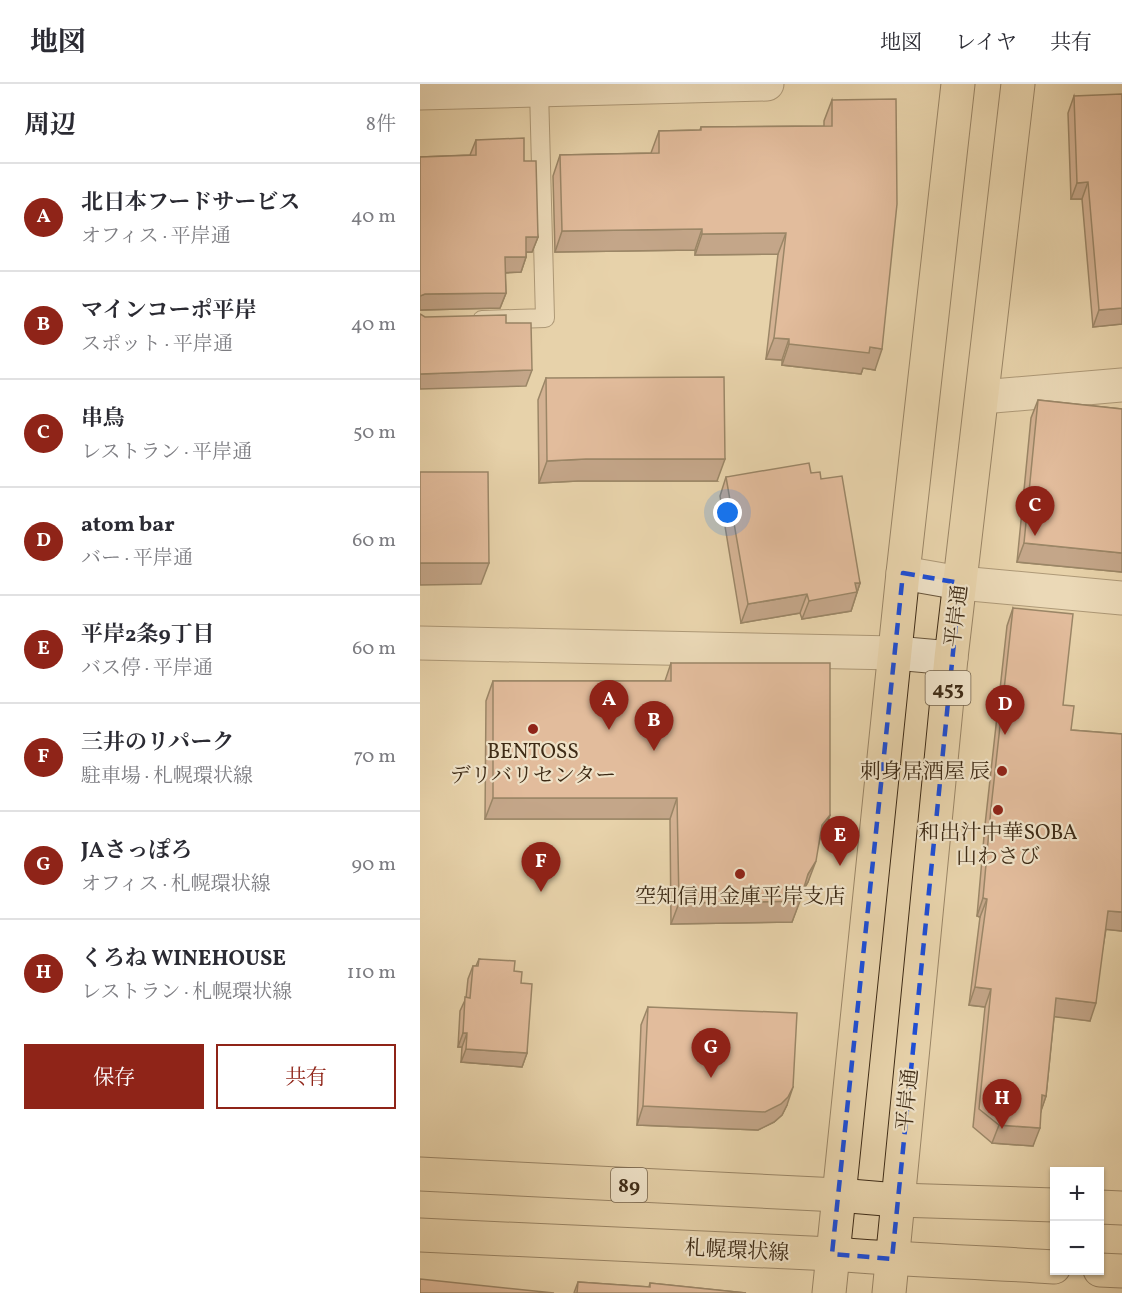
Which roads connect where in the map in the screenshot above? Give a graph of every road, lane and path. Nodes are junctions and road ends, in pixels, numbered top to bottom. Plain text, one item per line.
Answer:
1 (767, 84) edge
2 (958, 84) edge
3 (1018, 84) edge
4 (539, 90) junction
5 (420, 93) edge
6 (466, 320) edge
7 (1122, 385) edge
8 (982, 397) junction
9 (903, 573) junction
10 (960, 583) junction
11 (1122, 598) edge
12 (420, 643) edge
13 (895, 653) junction
14 (951, 658) junction
15 (420, 1174) edge
16 (838, 1195) junction
17 (897, 1200) junction
18 (1050, 1205) edge
19 (1104, 1208) edge
20 (1122, 1209) edge
21 (420, 1235) edge
22 (832, 1254) junction
23 (892, 1259) junction
24 (1050, 1267) edge
25 (1104, 1270) edge
26 (1122, 1271) edge
27 (829, 1293) edge
28 (889, 1293) edge

1 - 4 street
2 - 9 main road
3 - 8 main road, 平岸通 / 453
4 - 5 street
4 - 6 lane
7 - 8 street
8 - 10 main road, 平岸通 / 453
9 - 10 street
9 - 13 main road
10 - 11 street
10 - 14 main road, 平岸通 / 453
12 - 13 street
13 - 14 street
13 - 16 main road
14 - 17 main road, 平岸通 / 453
15 - 16 main road, 89
16 - 17 main road, 89
16 - 22 main road
17 - 18 main road, 89
17 - 23 main road, 平岸通 / 453
19 - 20 main road
21 - 22 main road, 札幌環状線
22 - 23 main road, 札幌環状線
22 - 27 main road
23 - 24 main road, 札幌環状線
23 - 28 main road, 平岸通 / 453
25 - 26 main road

